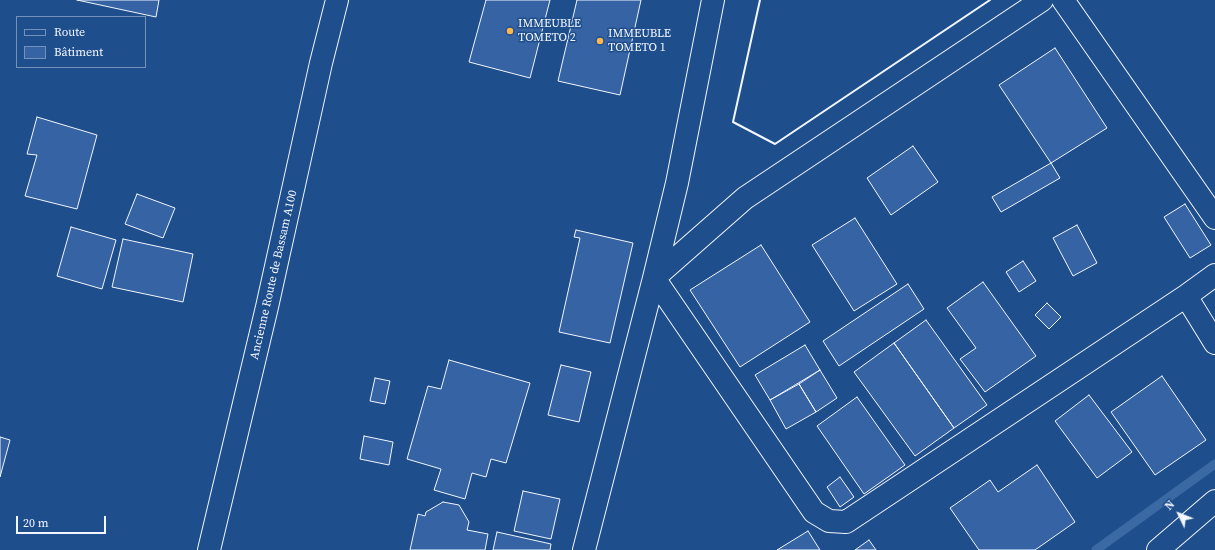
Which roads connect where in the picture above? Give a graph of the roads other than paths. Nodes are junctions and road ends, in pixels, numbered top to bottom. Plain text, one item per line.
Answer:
1 (337, 0) edge
2 (713, 0) edge
3 (1042, 0) edge
4 (1063, 0) edge
5 (1215, 218) edge
6 (1215, 275) edge
7 (654, 278) junction
8 (1186, 296) junction
9 (1215, 343) edge
10 (1215, 501) edge
11 (209, 550) edge
12 (584, 550) edge
13 (1158, 550) edge

1 - 11 street, Ancienne Route de Bassam A100
2 - 7 street
3 - 7 street
4 - 5 street
6 - 8 street
7 - 8 street
7 - 12 street
8 - 9 street
10 - 13 street

